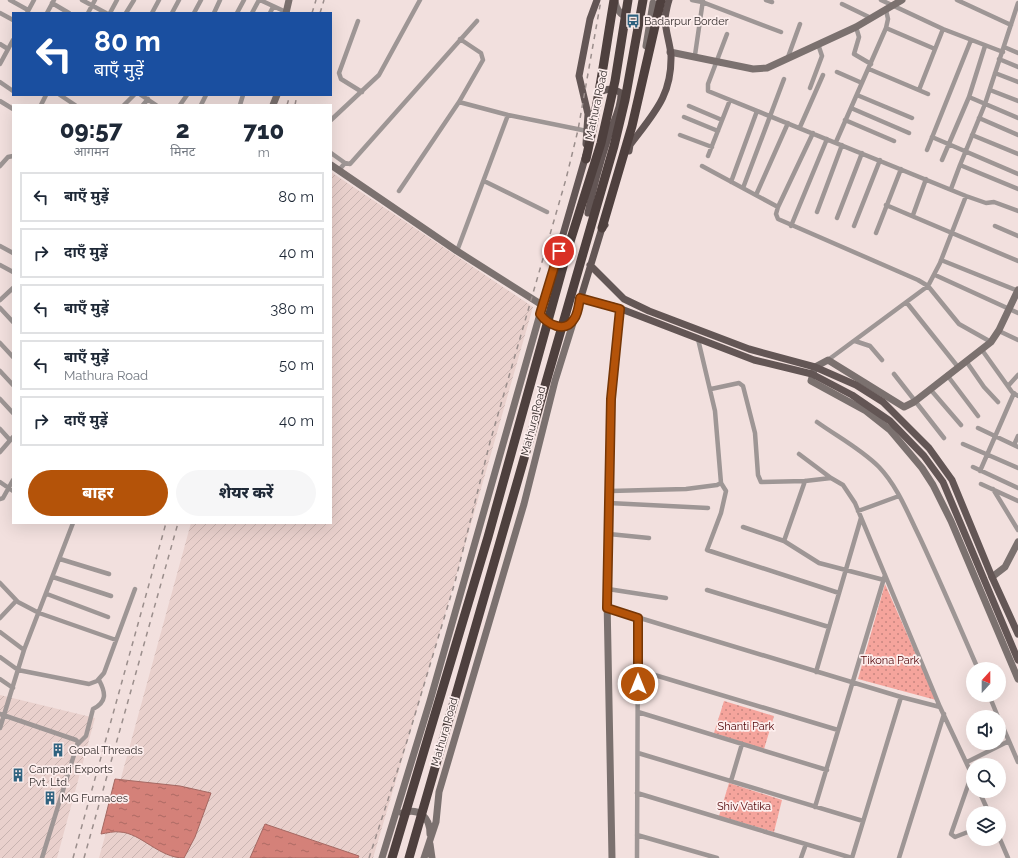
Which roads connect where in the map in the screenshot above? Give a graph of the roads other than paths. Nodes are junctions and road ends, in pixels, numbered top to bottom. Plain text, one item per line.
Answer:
1 (10, 0) edge
2 (34, 0) edge
3 (82, 0) edge
4 (95, 0) edge
5 (117, 0) edge
6 (134, 0) edge
7 (159, 0) edge
8 (179, 0) edge
9 (201, 0) edge
10 (220, 0) edge
11 (244, 0) edge
12 (260, 0) edge
13 (289, 0) edge
14 (420, 0) edge
15 (596, 0) edge
16 (615, 0) edge
17 (627, 0) edge
18 (643, 0) edge
19 (668, 0) edge
20 (692, 0) edge
21 (766, 0) edge
22 (880, 0) edge
23 (902, 0) edge
24 (957, 0) edge
25 (53, 1) edge
26 (656, 1) edge
27 (702, 1) edge
28 (1018, 1) edge
29 (772, 2) dead end
30 (842, 4) dead end
31 (92, 6) junction
32 (273, 6) junction
33 (893, 6) junction
34 (886, 10) junction
35 (28, 11) edge
36 (48, 12) edge
37 (68, 12) edge
38 (89, 12) edge
39 (104, 12) edge
40 (111, 12) edge
41 (127, 12) edge
42 (153, 12) edge
43 (173, 12) edge
44 (195, 12) edge
45 (214, 12) edge
46 (237, 12) edge
47 (253, 12) edge
48 (270, 12) edge
49 (284, 12) edge
50 (286, 12) edge
51 (0, 13) edge
52 (1016, 16) edge
53 (871, 18) junction
54 (12, 19) edge
55 (477, 20) dead end
56 (633, 20) junction
57 (358, 21) dead end
58 (800, 24) dead end
59 (1011, 25) junction
60 (856, 27) junction
61 (886, 28) junction
62 (944, 29) junction
63 (781, 32) dead end
64 (727, 34) dead end
65 (460, 39) junction
66 (971, 40) junction
67 (12, 42) edge
68 (0, 44) edge
69 (818, 44) junction
70 (985, 46) junction
71 (8, 49) junction
72 (935, 49) junction
73 (1003, 50) junction
74 (670, 52) junction
75 (1018, 53) edge
76 (695, 55) junction
77 (788, 57) junction
78 (1, 58) edge
79 (999, 59) junction
80 (718, 61) junction
81 (0, 64) edge
82 (871, 64) junction
83 (1018, 66) edge
84 (869, 69) junction
85 (837, 72) dead end
86 (995, 73) junction
87 (823, 75) dead end
88 (784, 79) dead end
89 (0, 82) edge
90 (1018, 82) edge
91 (862, 83) junction
92 (810, 88) dead end
93 (919, 90) junction
94 (990, 90) junction
95 (12, 91) edge
96 (362, 92) junction
97 (599, 93) junction
98 (928, 94) dead end
99 (857, 95) junction
100 (62, 96) edge
101 (133, 96) edge
102 (143, 96) edge
103 (969, 97) junction
104 (148, 99) junction
105 (730, 100) junction
106 (637, 101) junction
107 (1018, 101) edge
108 (460, 102) junction
109 (0, 103) edge
110 (74, 104) edge
111 (125, 104) edge
112 (145, 104) edge
113 (155, 104) edge
114 (985, 104) junction
115 (689, 106) dead end
116 (851, 108) junction
117 (12, 109) edge
118 (757, 111) junction
119 (508, 115) junction
120 (770, 116) junction
121 (684, 117) dead end
122 (912, 118) dead end
123 (979, 118) junction
124 (1018, 118) edge
125 (332, 119) edge
126 (722, 120) junction
127 (845, 120) junction
128 (788, 123) junction
129 (800, 127) junction
130 (587, 131) junction
131 (718, 131) junction
132 (812, 133) junction
133 (909, 133) dead end
134 (972, 134) junction
135 (680, 135) dead end
136 (1018, 135) edge
137 (932, 137) junction
138 (828, 139) junction
139 (894, 141) dead end
140 (836, 142) junction
141 (949, 144) junction
142 (842, 145) junction
143 (712, 147) junction
144 (927, 150) dead end
145 (966, 151) junction
146 (862, 153) junction
147 (332, 154) edge
148 (1018, 154) edge
149 (12, 156) edge
150 (708, 156) dead end
151 (586, 159) junction
152 (880, 160) junction
153 (942, 160) dead end
154 (346, 163) junction
155 (0, 166) edge
156 (332, 166) edge
157 (702, 166) dead end
158 (960, 166) junction
159 (901, 169) junction
160 (339, 170) junction
161 (1018, 174) edge
162 (926, 179) junction
163 (484, 181) junction
164 (731, 182) junction
165 (743, 188) junction
166 (951, 189) junction
167 (1018, 189) edge
168 (399, 191) dead end
169 (756, 195) junction
170 (966, 196) junction
171 (886, 205) junction
172 (778, 207) junction
173 (548, 212) dead end
174 (817, 212) dead end
175 (1018, 212) edge
176 (570, 214) junction
177 (588, 214) junction
178 (913, 215) junction
179 (837, 218) dead end
180 (603, 224) junction
181 (791, 226) junction
182 (854, 226) dead end
183 (994, 226) dead end
184 (951, 232) junction
185 (876, 233) dead end
186 (1018, 236) edge
187 (0, 246) edge
188 (457, 251) junction
189 (12, 252) edge
190 (941, 260) junction
191 (1018, 261) edge
192 (0, 265) edge
193 (590, 265) junction
194 (12, 271) edge
195 (935, 275) junction
196 (928, 286) junction
197 (12, 289) edge
198 (1018, 291) edge
199 (580, 298) junction
200 (0, 300) edge
201 (907, 303) junction
202 (542, 305) junction
203 (0, 308) edge
204 (620, 309) junction
205 (1009, 309) junction
206 (12, 313) edge
207 (1018, 313) edge
208 (540, 314) junction
209 (8, 316) junction
210 (574, 320) junction
211 (12, 321) edge
212 (999, 331) junction
213 (698, 339) junction
214 (1018, 340) edge
215 (854, 341) junction
216 (991, 342) junction
217 (0, 343) edge
218 (982, 350) junction
219 (12, 356) edge
220 (828, 360) junction
221 (882, 360) dead end
222 (966, 361) junction
223 (815, 367) junction
224 (958, 367) junction
225 (0, 371) edge
226 (812, 374) junction
227 (894, 374) dead end
228 (947, 375) junction
229 (1018, 375) edge
230 (12, 384) edge
231 (1008, 386) junction
232 (711, 389) junction
233 (930, 389) junction
234 (1016, 395) edge
235 (0, 399) edge
236 (914, 402) junction
237 (998, 402) dead end
238 (12, 412) edge
239 (978, 416) dead end
240 (817, 422) dead end
241 (961, 425) dead end
242 (978, 428) dead end
243 (0, 429) edge
244 (1018, 436) edge
245 (996, 437) junction
246 (944, 438) dead end
247 (10, 440) edge
248 (963, 444) dead end
249 (1016, 446) edge
250 (0, 452) edge
251 (799, 454) dead end
252 (987, 454) junction
253 (973, 467) dead end
254 (1018, 468) edge
255 (980, 471) junction
256 (831, 478) junction
257 (805, 481) junction
258 (0, 482) edge
259 (721, 483) junction
260 (981, 484) dead end
261 (1018, 488) edge
262 (11, 489) edge
263 (993, 490) junction
264 (610, 491) junction
265 (899, 496) junction
266 (0, 499) edge
267 (1018, 501) edge
268 (609, 503) junction
269 (708, 508) dead end
270 (858, 511) junction
271 (861, 518) junction
272 (73, 524) edge
273 (743, 527) dead end
274 (1018, 530) edge
275 (609, 534) junction
276 (961, 537) junction
277 (649, 538) dead end
278 (784, 541) junction
279 (1018, 542) edge
280 (1016, 552) edge
281 (60, 559) junction
282 (846, 569) junction
283 (109, 574) dead end
284 (53, 577) junction
285 (992, 577) junction
286 (885, 578) junction
287 (0, 584) edge
288 (135, 589) dead end
289 (608, 589) junction
290 (707, 590) dead end
291 (839, 593) junction
292 (47, 594) junction
293 (111, 596) dead end
294 (666, 598) dead end
295 (16, 601) junction
296 (607, 608) junction
297 (39, 613) junction
298 (108, 617) dead end
299 (0, 618) edge
300 (638, 618) junction
301 (829, 627) junction
302 (0, 632) edge
303 (1018, 634) edge
304 (116, 640) junction
305 (24, 650) junction
306 (0, 657) edge
307 (1018, 660) edge
308 (975, 662) edge
309 (18, 670) junction
310 (638, 670) junction
311 (816, 672) junction
312 (0, 679) edge
313 (1018, 679) edge
314 (99, 680) junction
315 (853, 683) junction
316 (14, 688) junction
317 (900, 697) junction
318 (940, 707) junction
319 (638, 712) junction
320 (944, 714) junction
321 (2, 715) edge
322 (0, 728) edge
323 (838, 730) junction
324 (1006, 734) edge
325 (1009, 741) junction
326 (78, 744) junction
327 (742, 744) junction
328 (638, 753) junction
329 (975, 758) edge
330 (966, 760) edge
331 (1018, 762) edge
332 (827, 770) junction
333 (731, 781) junction
334 (966, 792) edge
335 (638, 793) junction
336 (815, 807) junction
337 (393, 821) junction
338 (863, 821) junction
339 (966, 833) edge
340 (637, 835) junction
341 (431, 838) junction
342 (806, 844) junction
343 (1003, 846) edge
344 (42, 858) edge
345 (382, 858) edge
346 (392, 858) edge
347 (409, 858) edge
348 (424, 858) edge
349 (432, 858) edge
350 (612, 858) edge
351 (637, 858) edge
352 (717, 858) edge
353 (801, 858) edge
354 (852, 858) edge
355 (899, 858) edge
356 (1008, 858) edge

1 - 35 street
2 - 35 street
3 - 31 street
4 - 31 street
5 - 40 street
6 - 41 street
7 - 42 street
8 - 43 street
9 - 44 street
10 - 45 street
11 - 46 street
12 - 32 street
12 - 47 street
13 - 50 street
14 - 96 street
15 - 130 main road, Mathura Road
16 - 56 street
16 - 97 highway
17 - 56 street
17 - 346 highway, Mathura Road, bridge
18 - 347 highway, Mathura Road, bridge
19 - 74 main road, Mathura Road
20 - 27 street
21 - 29 street
22 - 33 street
23 - 33 street
24 - 59 street
25 - 36 street
25 - 37 street
26 - 56 street
26 - 106 street
26 - 106 highway
27 - 63 street
27 - 76 street
28 - 52 street
30 - 53 street
31 - 38 street
31 - 39 street
32 - 48 street
32 - 49 street
33 - 34 street
33 - 62 street
34 - 53 street
34 - 61 street
51 - 54 street
52 - 59 street
53 - 60 street
55 - 65 street
57 - 96 street
58 - 77 street
59 - 73 street
60 - 69 street
60 - 82 street
61 - 72 street
61 - 82 street
62 - 66 street
62 - 72 street
64 - 80 street
65 - 108 street
65 - 154 street
66 - 70 street
66 - 137 street
67 - 71 street
68 - 71 street
69 - 77 street
69 - 92 street
70 - 73 street
70 - 103 street
71 - 78 street
72 - 93 street
73 - 75 street
73 - 79 street
74 - 76 street
74 - 180 main road, Mathura Road
76 - 80 street
77 - 80 street
78 - 81 street
79 - 83 street
79 - 86 street
80 - 105 street
82 - 84 street
84 - 91 street
84 - 93 street
85 - 91 street
86 - 90 street
86 - 94 street
87 - 129 street
88 - 120 street
89 - 95 street
91 - 99 street
93 - 98 street
94 - 107 street
94 - 114 street
96 - 125 street
97 - 151 highway
97 - 177 main road
99 - 116 street
99 - 122 street
100 - 110 street
101 - 111 street
102 - 104 street
103 - 114 street
103 - 141 street
104 - 112 street
104 - 113 street
105 - 118 street
105 - 126 street
106 - 180 highway
108 - 119 street
108 - 168 street
109 - 117 street
114 - 123 street
114 - 124 street
115 - 126 street
116 - 127 street
116 - 133 street
118 - 120 street
118 - 164 street
119 - 130 street
119 - 163 street
120 - 128 street
120 - 165 street
121 - 131 street
123 - 134 street
123 - 136 street
126 - 131 street
127 - 139 street
127 - 140 street
128 - 129 street
128 - 169 street
129 - 132 street
130 - 151 main road, Mathura Road
131 - 143 street
132 - 138 street
132 - 172 street
134 - 145 street
134 - 148 street
135 - 143 street
137 - 141 street
137 - 144 street
138 - 140 street
138 - 181 street
140 - 142 street
141 - 145 street
141 - 153 street
142 - 146 street
142 - 174 street
143 - 150 street
145 - 158 street
145 - 161 street
146 - 152 street
146 - 179 street
147 - 154 street
149 - 155 street
151 - 176 main road, Mathura Road
152 - 159 street
152 - 182 street
154 - 160 street
156 - 160 street
157 - 164 street
158 - 166 street
158 - 167 street
159 - 162 street
159 - 171 street
160 - 188 street
162 - 166 street
162 - 178 street
163 - 173 street
163 - 188 street
164 - 165 street
165 - 169 street
166 - 170 street
169 - 172 street
170 - 175 street
170 - 184 street
171 - 178 street
171 - 185 street
172 - 181 street
176 - 177 main road
176 - 202 main road, Mathura Road
177 - 180 main road
178 - 184 street
180 - 193 main road, Mathura Road
181 - 196 street
183 - 186 street
184 - 190 street
184 - 191 street
187 - 189 street
188 - 202 street
190 - 195 street
190 - 198 street
192 - 194 street
193 - 199 main road, Mathura Road
193 - 223 main road
195 - 196 street
195 - 205 street
196 - 201 street
196 - 216 street
197 - 200 street
198 - 205 street
199 - 204 main road
199 - 210 main road, Mathura Road
201 - 215 street
201 - 224 street
202 - 208 main road, Mathura Road
203 - 209 street
204 - 213 main road
204 - 264 street
205 - 207 street
205 - 212 street
206 - 209 street
208 - 210 main road
208 - 337 street, Mathura Road
209 - 211 street
210 - 341 street, Mathura Road
212 - 214 street
212 - 216 street
213 - 226 main road
213 - 232 street
215 - 220 street
215 - 221 street
216 - 218 street
217 - 219 street
218 - 222 street
218 - 231 street
220 - 223 street
220 - 236 street
222 - 224 street
222 - 237 street
223 - 226 street
223 - 285 main road
224 - 228 street
225 - 230 street
226 - 276 main road
227 - 236 street
228 - 233 street
228 - 239 street
229 - 231 street
231 - 234 street
232 - 257 street
232 - 259 street
233 - 236 street
233 - 241 street
234 - 245 street
235 - 238 street
236 - 246 street
240 - 265 street
242 - 245 street
243 - 247 street
244 - 249 street
245 - 249 street
245 - 252 street
247 - 250 street
248 - 252 street
251 - 256 street
252 - 254 street
252 - 255 street
253 - 255 street
255 - 261 street
256 - 257 street
256 - 270 street
257 - 278 street
258 - 262 street
259 - 264 street
259 - 291 street
260 - 263 street
262 - 266 street
263 - 267 street
263 - 274 street
264 - 268 street
265 - 270 street
265 - 308 street
268 - 269 street
268 - 275 street
270 - 271 street
271 - 282 street
271 - 286 street
272 - 281 street
273 - 278 street
275 - 277 street
275 - 289 street
276 - 307 main road
276 - 313 street
278 - 282 street
279 - 280 street
280 - 285 street
281 - 283 street
281 - 284 street
282 - 286 street
282 - 291 street
284 - 292 street
284 - 293 street
285 - 303 main road
286 - 315 street
286 - 318 street
287 - 295 street
288 - 304 street
289 - 294 street
289 - 296 street
290 - 301 street
291 - 301 street
292 - 297 street
292 - 298 street
295 - 297 street
295 - 299 street
296 - 300 street
296 - 350 street
297 - 304 street
297 - 305 street
300 - 310 street
300 - 311 street
301 - 311 street
302 - 305 street
304 - 314 street
305 - 309 street
306 - 309 street
309 - 314 street
309 - 316 street
310 - 319 street
310 - 323 street
311 - 315 street
312 - 316 street
314 - 326 street
315 - 317 street
315 - 323 street
316 - 321 street
317 - 318 street
317 - 338 street
318 - 320 street
319 - 327 street
319 - 328 street
320 - 330 street
320 - 355 street
321 - 322 street
321 - 326 street
323 - 332 street
324 - 325 street
325 - 329 street
325 - 331 street
326 - 344 street
327 - 332 street
327 - 333 street
328 - 333 street
328 - 335 street
332 - 336 street
333 - 336 street
334 - 339 street
335 - 340 street
335 - 342 street
336 - 338 street
337 - 341 street
337 - 345 street, Mathura Road
338 - 354 street
340 - 351 street
340 - 352 street
341 - 348 street, Mathura Road
341 - 349 street
342 - 353 street
342 - 354 street
343 - 356 street

